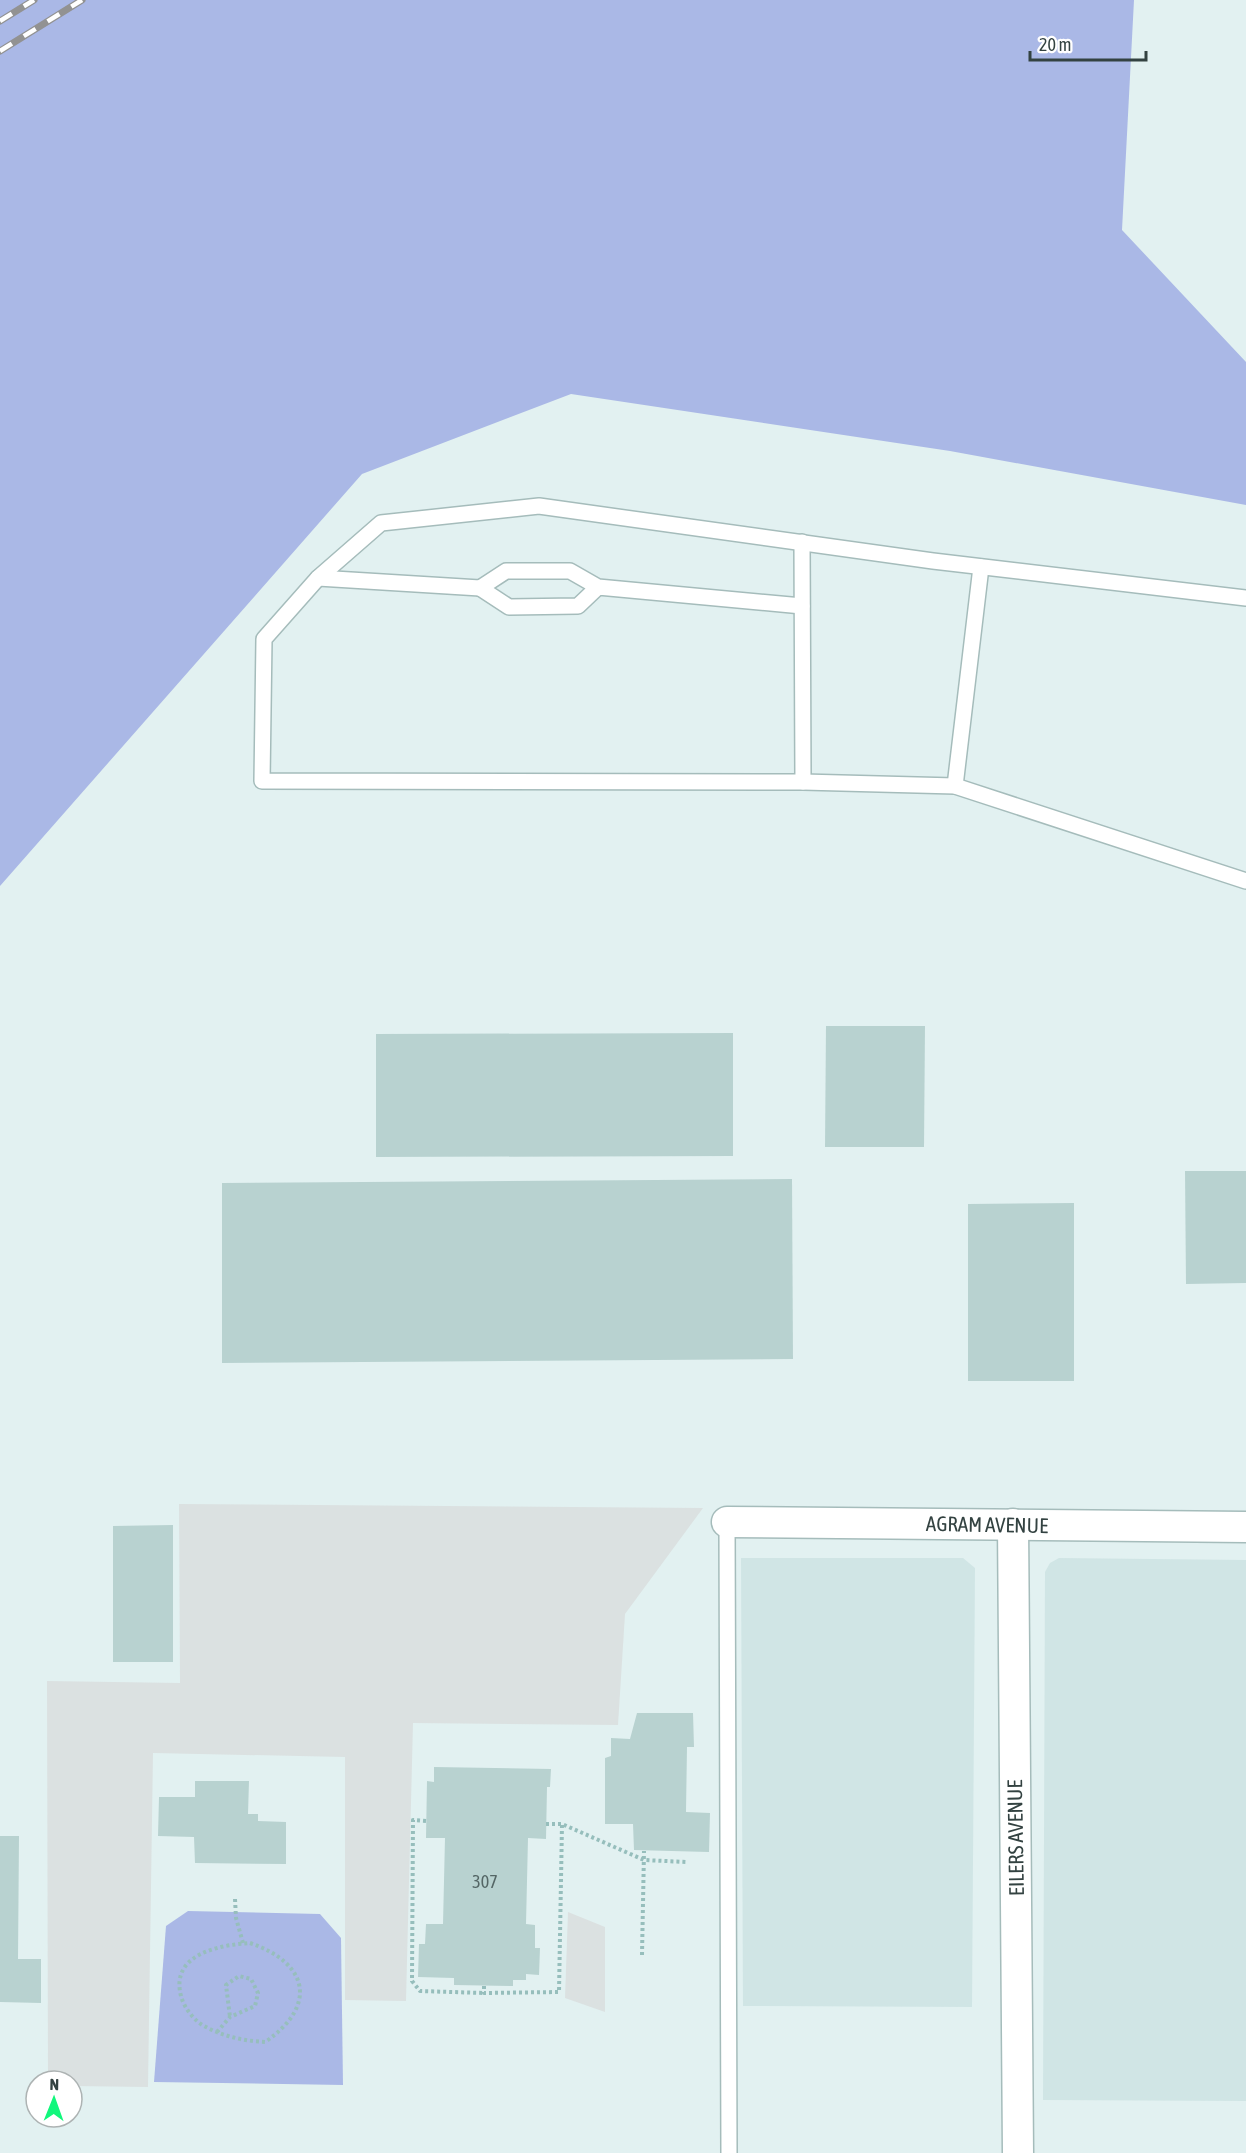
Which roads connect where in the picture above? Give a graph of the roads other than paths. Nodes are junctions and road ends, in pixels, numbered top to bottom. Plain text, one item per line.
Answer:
1 (802, 542) junction
2 (981, 567) junction
3 (318, 578) junction
4 (598, 587) junction
5 (480, 588) junction
6 (1246, 598) edge
7 (802, 606) junction
8 (803, 782) junction
9 (955, 786) junction
10 (1246, 881) edge
11 (727, 1522) joint
12 (1012, 1524) junction
13 (1246, 1527) edge
14 (729, 2153) edge
15 (1018, 2153) edge

1 - 2 lane
1 - 3 lane
1 - 7 lane
2 - 6 lane
2 - 9 lane
3 - 5 lane
3 - 8 lane
4 - 5 lane
4 - 5 lane
4 - 7 lane
7 - 8 lane
8 - 9 lane
9 - 10 lane
11 - 12 street, AGRAM AVENUE
11 - 14 lane
12 - 13 street, AGRAM AVENUE
12 - 15 street, EILERS AVENUE

